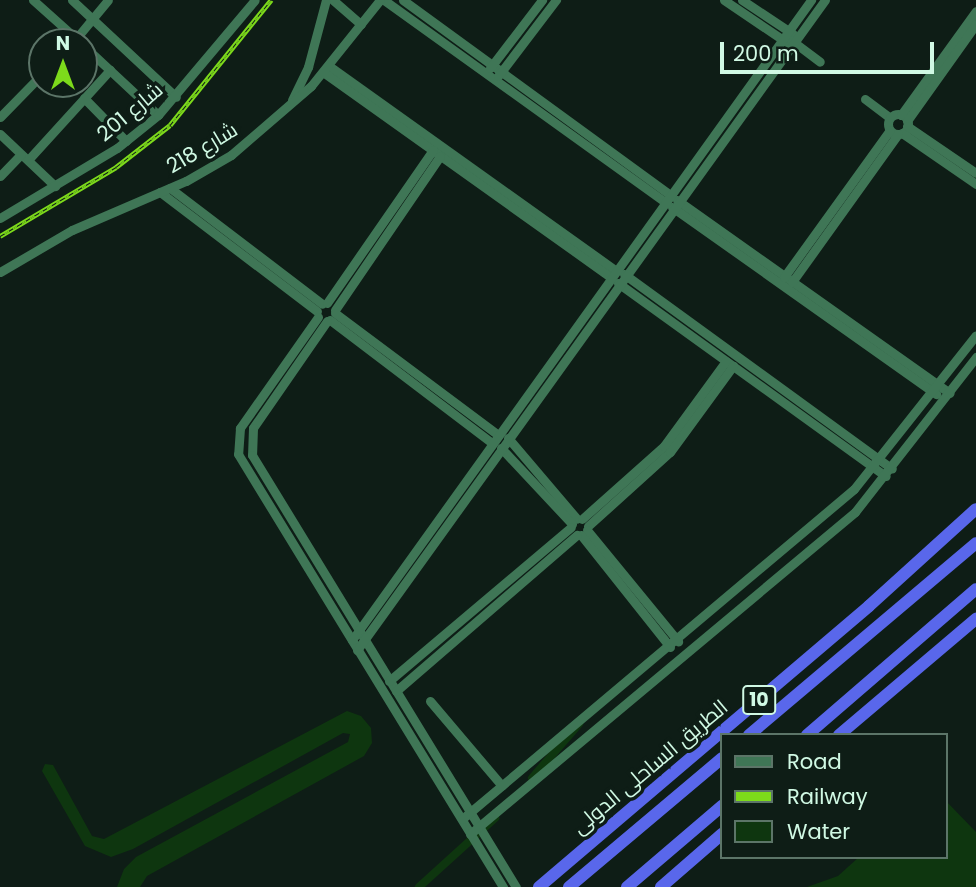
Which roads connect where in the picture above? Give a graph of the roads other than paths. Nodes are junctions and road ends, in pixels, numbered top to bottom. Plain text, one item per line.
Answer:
1 (33, 0) edge
2 (72, 0) edge
3 (108, 0) edge
4 (255, 0) edge
5 (326, 0) edge
6 (333, 0) edge
7 (382, 0) edge
8 (402, 0) edge
9 (542, 0) edge
10 (555, 0) edge
11 (724, 0) edge
12 (742, 0) edge
13 (811, 0) edge
14 (825, 0) edge
15 (976, 11) edge
16 (93, 20) junction
17 (361, 24) junction
18 (976, 24) edge
19 (62, 28) edge
20 (87, 28) edge
21 (785, 35) junction
22 (794, 42) junction
23 (98, 59) edge
24 (820, 62) dead end
25 (326, 69) junction
26 (489, 69) junction
27 (110, 70) junction
28 (498, 76) junction
29 (98, 83) edge
30 (28, 88) edge
31 (176, 97) junction
32 (84, 98) joint
33 (865, 99) dead end
34 (290, 105) junction
35 (158, 115) junction
36 (0, 117) edge
37 (901, 126) junction
38 (411, 130) junction
39 (0, 134) edge
40 (126, 141) junction
41 (436, 153) junction
42 (24, 157) junction
43 (976, 173) edge
44 (0, 176) edge
45 (976, 184) edge
46 (55, 186) junction
47 (489, 186) junction
48 (170, 188) junction
49 (160, 192) junction
50 (670, 201) junction
51 (0, 218) edge
52 (0, 272) edge
53 (617, 276) junction
54 (788, 280) junction
55 (326, 313) junction
56 (976, 335) edge
57 (976, 357) edge
58 (730, 363) junction
59 (935, 388) junction
60 (947, 397) junction
61 (498, 435) junction
62 (508, 438) junction
63 (496, 445) junction
64 (877, 464) junction
65 (474, 467) junction
66 (889, 473) junction
67 (481, 476) junction
68 (976, 509) edge
69 (579, 527) junction
70 (976, 543) edge
71 (976, 589) edge
72 (976, 619) edge
73 (358, 630) junction
74 (352, 640) junction
75 (364, 640) junction
76 (674, 644) junction
77 (358, 650) junction
78 (389, 681) junction
79 (396, 691) junction
80 (430, 701) dead end
81 (751, 733) edge
82 (809, 733) edge
83 (841, 733) edge
84 (720, 760) edge
85 (502, 786) junction
86 (720, 808) edge
87 (470, 812) junction
88 (462, 819) junction
89 (479, 827) junction
90 (470, 834) junction
91 (720, 837) edge
92 (503, 887) edge
93 (516, 887) edge
94 (539, 887) edge
95 (569, 887) edge
96 (627, 887) edge
97 (661, 887) edge

1 - 19 street
2 - 16 street
3 - 16 street
4 - 31 street, شارع 201
5 - 34 street
6 - 17 street
7 - 17 street, شارع 218
7 - 26 street
8 - 26 street
9 - 26 street
10 - 28 street
11 - 21 street
12 - 21 street
13 - 21 street
14 - 22 street
15 - 37 street
16 - 20 street
16 - 31 street
17 - 25 street, شارع 218
18 - 37 street
21 - 22 street
21 - 50 street
22 - 24 street
22 - 50 street
23 - 27 street
25 - 34 street, شارع 218
25 - 38 street
26 - 28 street
27 - 29 street
27 - 35 street
28 - 50 street
30 - 36 street
31 - 35 street, شارع 201
32 - 40 street
32 - 42 street
33 - 37 street
34 - 48 street, شارع 218
35 - 40 street, شارع 201
37 - 43 street
37 - 45 street
37 - 54 street
38 - 41 street
38 - 47 street
39 - 42 street
40 - 46 street, شارع 201
41 - 47 street
41 - 55 street
42 - 44 street
42 - 46 street
46 - 51 street, شارع 201
47 - 53 street
48 - 49 street, شارع 218
48 - 55 street
49 - 52 street, شارع 218
49 - 55 street
50 - 53 street
50 - 54 street
50 - 59 street
53 - 58 street
53 - 61 street
53 - 62 street
53 - 64 street
54 - 59 street
55 - 61 street
55 - 63 street
55 - 73 street
55 - 74 street
56 - 59 street
57 - 60 street
58 - 64 street
58 - 69 street
59 - 60 street
59 - 64 street
60 - 66 street
61 - 63 street
62 - 63 street
62 - 69 street
63 - 65 street
63 - 67 street
63 - 69 street
64 - 66 street
64 - 76 street
65 - 67 street
65 - 73 street
66 - 89 street
67 - 75 street
68 - 94 highway, الطريق الساحلى الدولى / 10
69 - 76 street
69 - 78 street
69 - 79 street
70 - 81 highway, الطريق الساحلى الدولى / 10
71 - 82 highway
72 - 83 highway
73 - 74 street
73 - 75 street
74 - 77 street
75 - 77 street
75 - 78 street
76 - 85 street
77 - 88 street
78 - 79 street
79 - 87 street
80 - 85 street
84 - 95 highway, الطريق الساحلى الدولى
85 - 87 street
86 - 96 highway
87 - 88 street
87 - 89 street
88 - 90 street
89 - 90 street
89 - 93 street
90 - 92 street
91 - 97 highway

